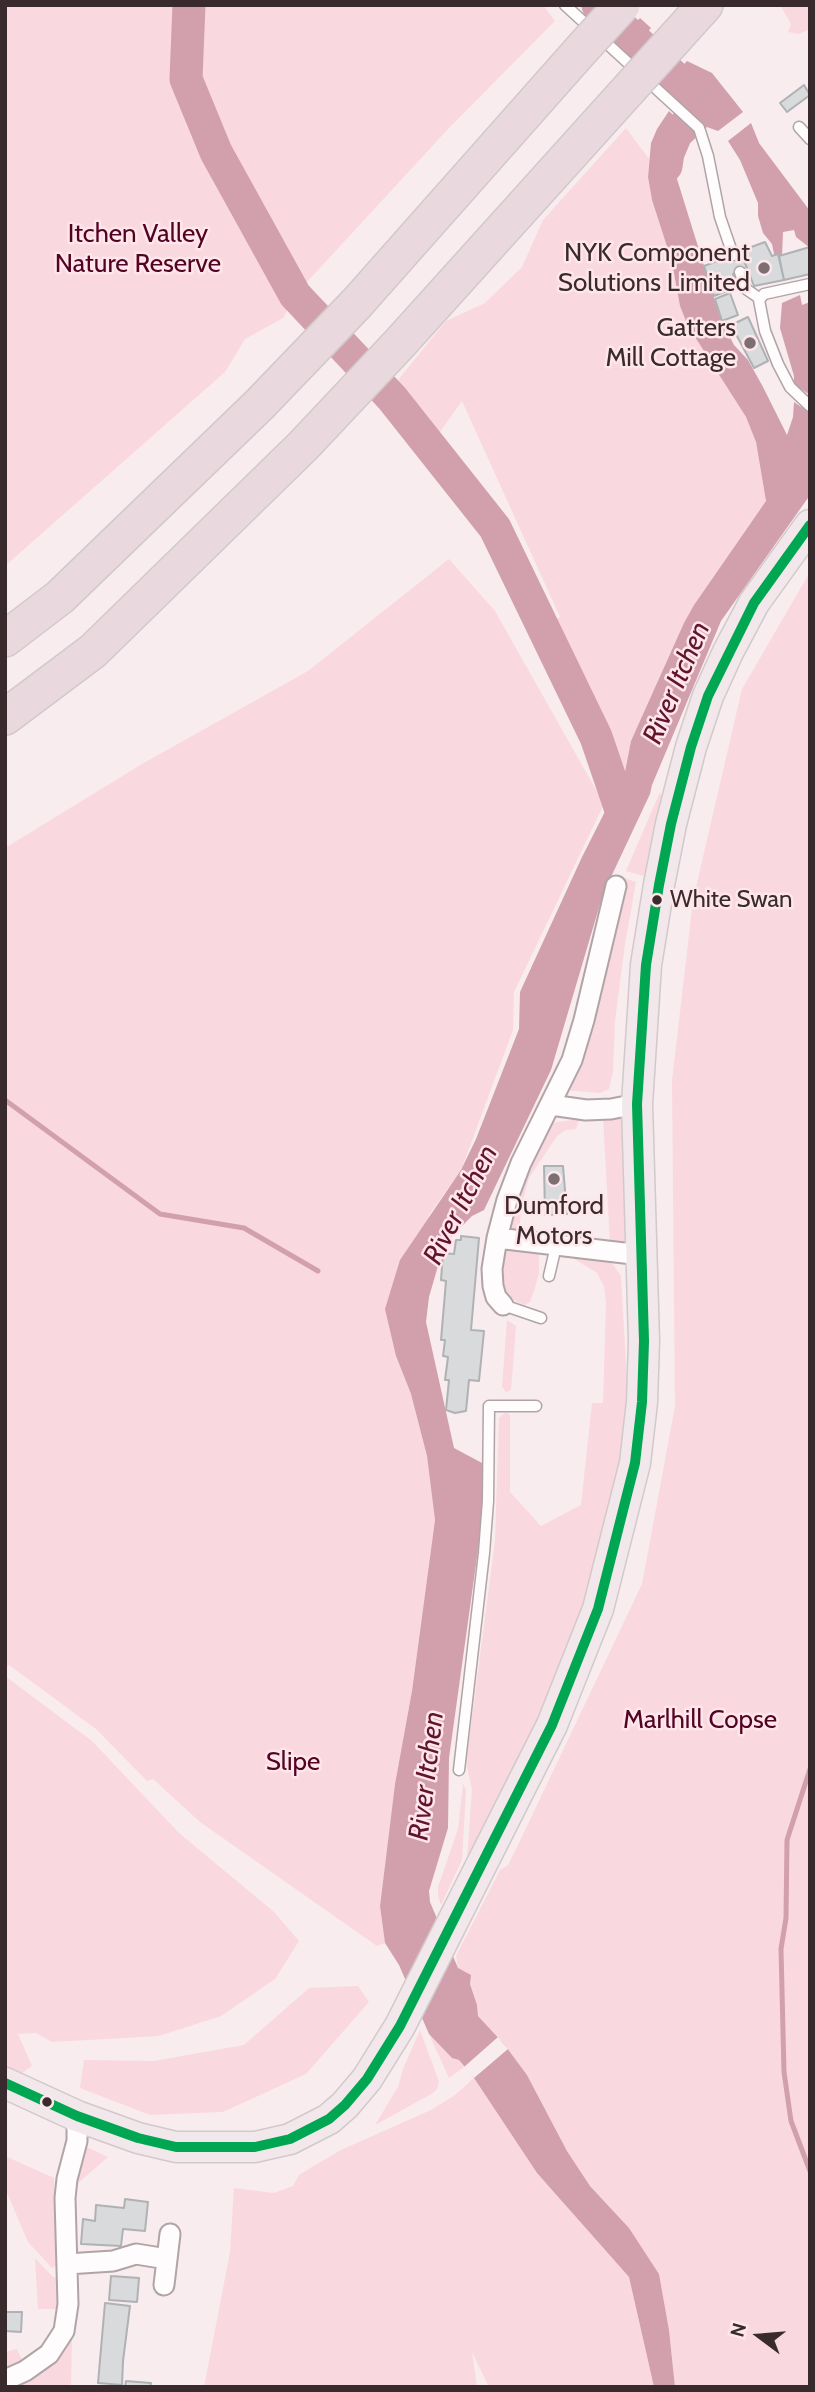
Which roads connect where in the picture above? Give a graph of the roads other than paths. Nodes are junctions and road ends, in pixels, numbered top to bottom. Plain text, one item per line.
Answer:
1 (565, 5) edge
2 (622, 5) edge
3 (705, 5) edge
4 (799, 127) dead end
5 (810, 139) edge
6 (733, 255) dead end
7 (740, 272) dead end
8 (810, 284) edge
9 (759, 298) junction
10 (810, 406) edge
11 (810, 525) edge
12 (5, 639) edge
13 (5, 716) edge
14 (617, 886) dead end
15 (637, 1104) junction
16 (551, 1105) junction
17 (496, 1238) junction
18 (556, 1247) junction
19 (641, 1255) junction
20 (549, 1276) dead end
21 (503, 1305) joint
22 (541, 1318) dead end
23 (536, 1406) dead end
24 (459, 1770) dead end
25 (5, 2082) edge
26 (77, 2116) junction
27 (170, 2234) dead end
28 (167, 2259) junction
29 (67, 2264) junction
30 (164, 2285) dead end
31 (5, 2380) edge

1 - 6 lane
2 - 12 highway, bridge
3 - 13 highway, bridge
4 - 5 lane
7 - 9 lane
8 - 9 lane
9 - 10 lane
11 - 15 main road
14 - 16 street
15 - 16 street
15 - 19 main road
16 - 17 street
17 - 18 street
17 - 21 street
18 - 19 street
18 - 20 lane
19 - 26 main road
21 - 22 lane
23 - 24 lane
25 - 26 main road
26 - 29 street
27 - 28 street
28 - 29 street
28 - 30 street
29 - 31 street

